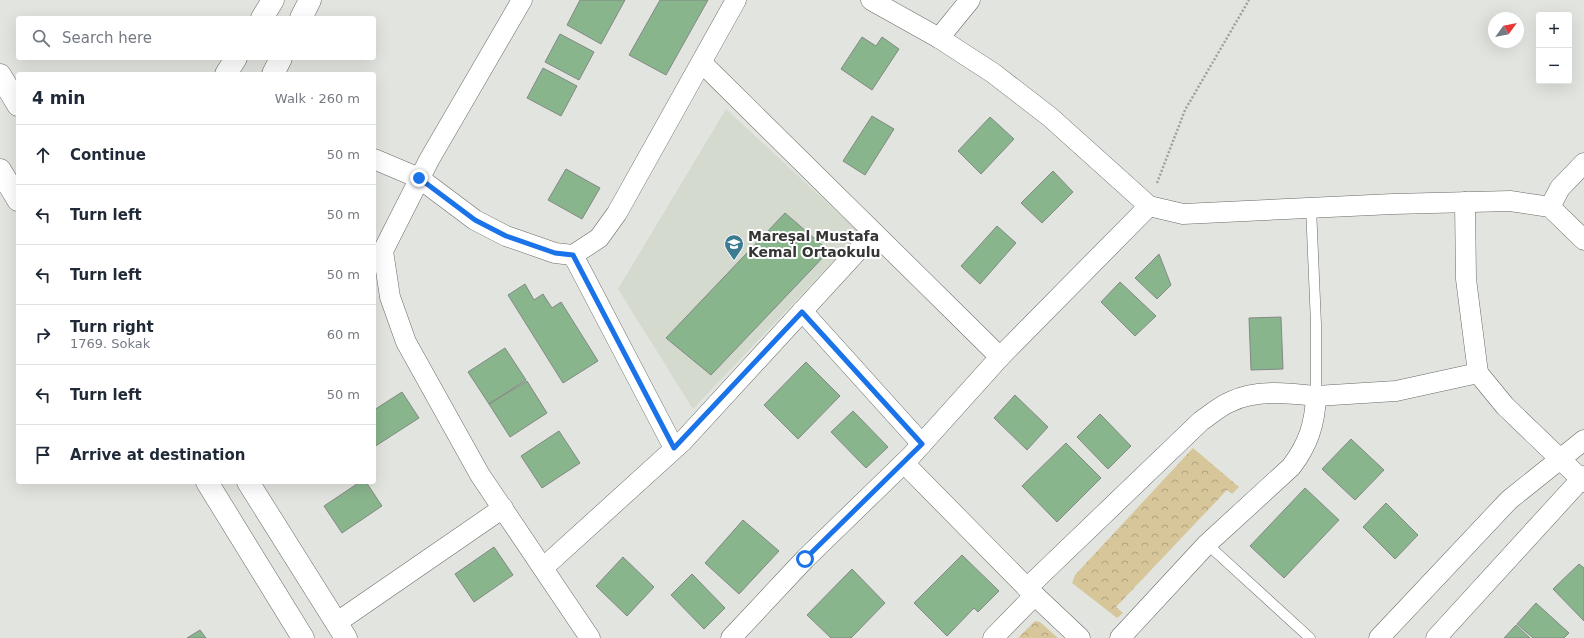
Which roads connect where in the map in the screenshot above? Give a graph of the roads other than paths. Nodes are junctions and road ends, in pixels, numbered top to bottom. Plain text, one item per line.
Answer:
1 (273, 0) edge
2 (310, 0) edge
3 (522, 0) edge
4 (736, 0) edge
5 (871, 0) edge
6 (970, 0) edge
7 (263, 16) edge
8 (302, 16) edge
9 (939, 38) junction
10 (235, 60) edge
11 (280, 60) edge
12 (702, 64) junction
13 (227, 72) edge
14 (274, 72) edge
15 (0, 75) edge
16 (16, 102) edge
17 (376, 160) edge
18 (1584, 163) edge
19 (0, 170) edge
20 (419, 178) junction
21 (16, 197) edge
22 (1465, 202) junction
23 (1149, 206) junction
24 (1311, 207) junction
25 (1550, 207) junction
26 (874, 233) junction
27 (1584, 240) edge
28 (573, 255) junction
29 (802, 312) junction
30 (1000, 357) junction
31 (1478, 373) junction
32 (1316, 396) junction
33 (1584, 440) edge
34 (922, 444) junction
35 (674, 448) junction
36 (1561, 460) junction
37 (904, 464) junction
38 (1583, 479) edge
39 (208, 484) edge
40 (249, 484) edge
41 (503, 508) junction
42 (1207, 544) junction
43 (543, 568) junction
44 (1031, 592) junction
45 (341, 630) edge
46 (303, 638) edge
47 (590, 638) edge
48 (731, 638) edge
49 (993, 638) edge
50 (1080, 638) edge
51 (1120, 638) edge
52 (1310, 638) edge
53 (1379, 638) edge
54 (1436, 638) edge

1 - 7 street
2 - 8 street
3 - 20 street
4 - 12 street
5 - 9 street
6 - 9 street
9 - 23 street
10 - 13 street
11 - 14 street
12 - 26 street
12 - 28 street
15 - 16 street
17 - 20 street
18 - 25 street
19 - 21 street
20 - 28 street
20 - 41 street
22 - 24 street
22 - 25 street
22 - 31 street
23 - 24 street
23 - 30 street
24 - 32 lane
25 - 27 street
26 - 29 street
26 - 30 street
28 - 35 street
29 - 34 street
29 - 35 street
30 - 34 street
31 - 32 street
31 - 36 street
32 - 42 street
32 - 44 street
33 - 36 street
34 - 37 street
35 - 43 street
36 - 38 street
36 - 53 street
37 - 44 street
37 - 48 street
38 - 54 street
39 - 46 street
40 - 45 street
41 - 43 street
41 - 45 street
42 - 51 street
42 - 52 lane
43 - 47 street
44 - 49 street
44 - 50 street

